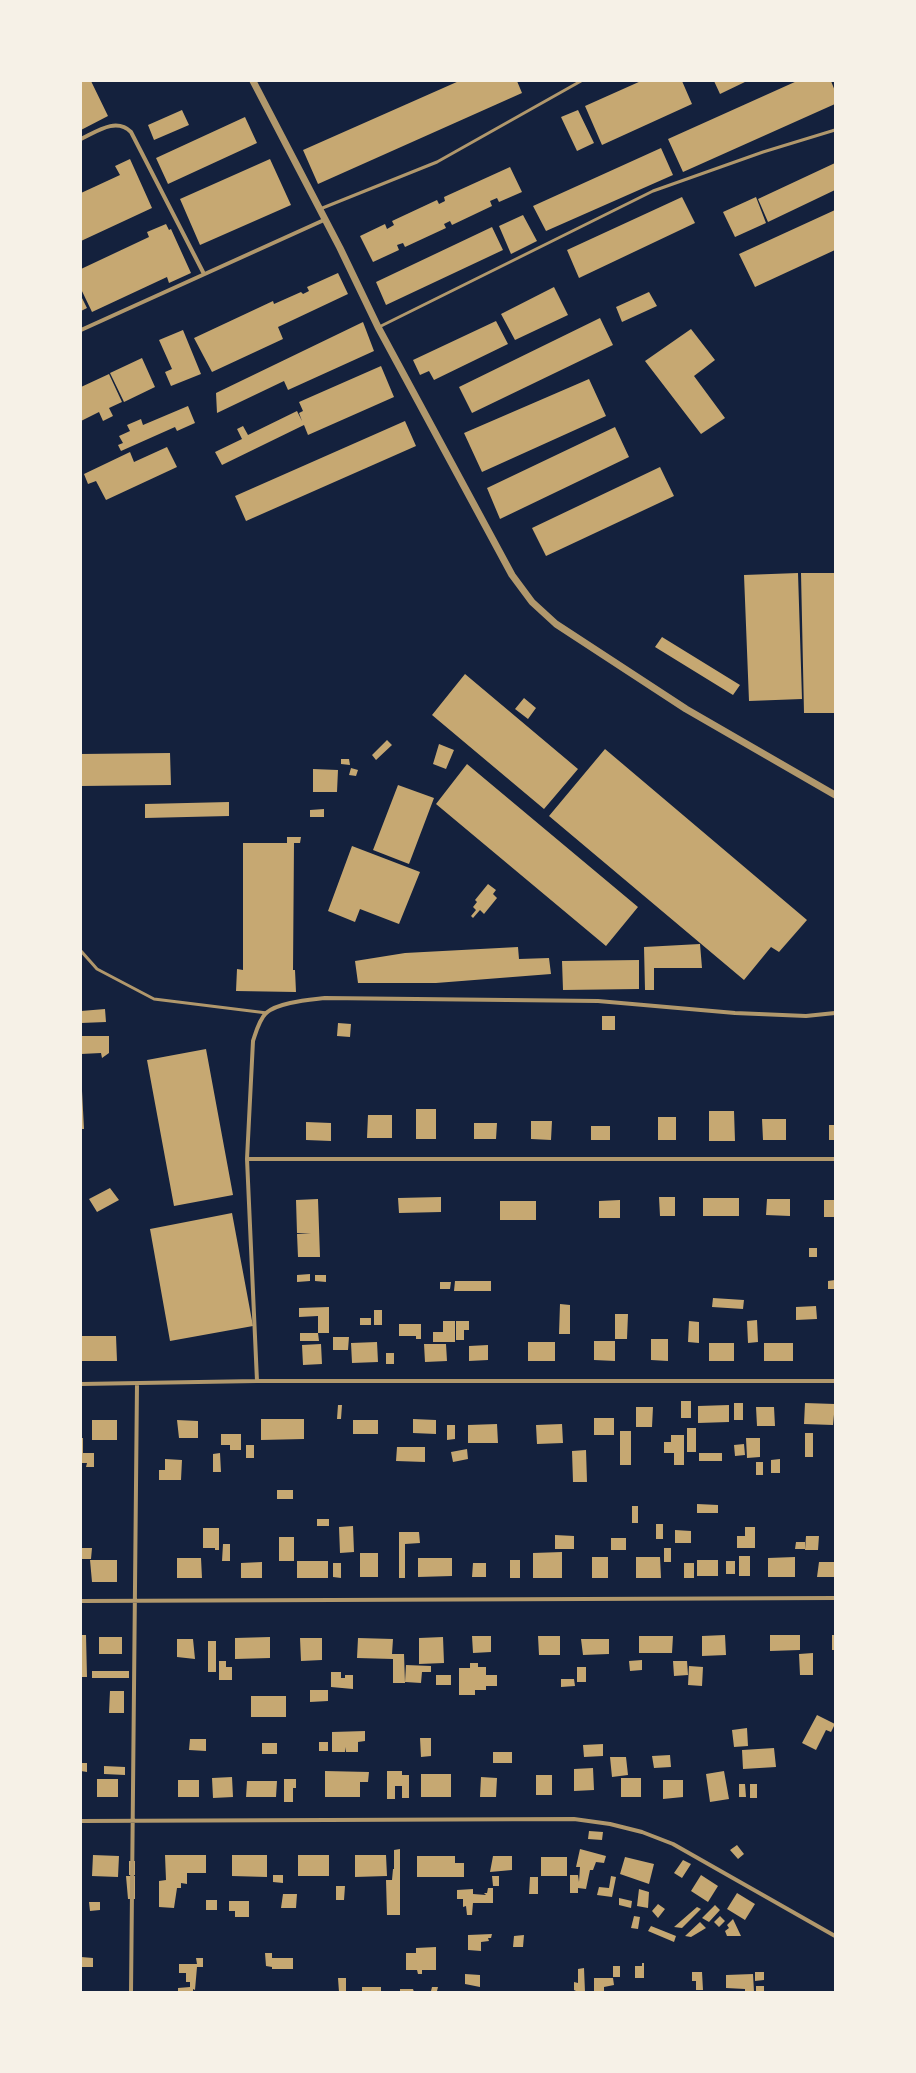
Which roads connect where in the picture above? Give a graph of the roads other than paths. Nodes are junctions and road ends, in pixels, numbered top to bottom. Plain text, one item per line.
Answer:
1 (253, 81) edge
2 (579, 81) edge
3 (835, 130) edge
4 (81, 139) edge
5 (320, 209) junction
6 (324, 220) junction
7 (204, 274) junction
8 (378, 327) junction
9 (81, 330) edge
10 (835, 795) edge
11 (81, 951) edge
12 (267, 1013) junction
13 (835, 1013) edge
14 (247, 1158) junction
15 (835, 1159) edge
16 (257, 1382) junction
17 (835, 1382) edge
18 (81, 1384) edge
19 (137, 1384) junction
20 (835, 1598) edge
21 (135, 1600) junction
22 (81, 1601) edge
23 (81, 1821) edge
24 (133, 1821) junction
25 (835, 1936) edge
26 (131, 1992) edge

1 - 5 street
2 - 5 lane
3 - 8 lane
4 - 7 street
5 - 6 street
6 - 7 street
6 - 8 street
7 - 9 street
8 - 10 street
11 - 12 lane
12 - 13 street
12 - 14 street
14 - 15 street
14 - 16 street
16 - 17 street
16 - 19 street
18 - 19 street
19 - 21 street
20 - 21 street
21 - 22 street
21 - 24 street
23 - 24 street
24 - 25 street
24 - 26 street

